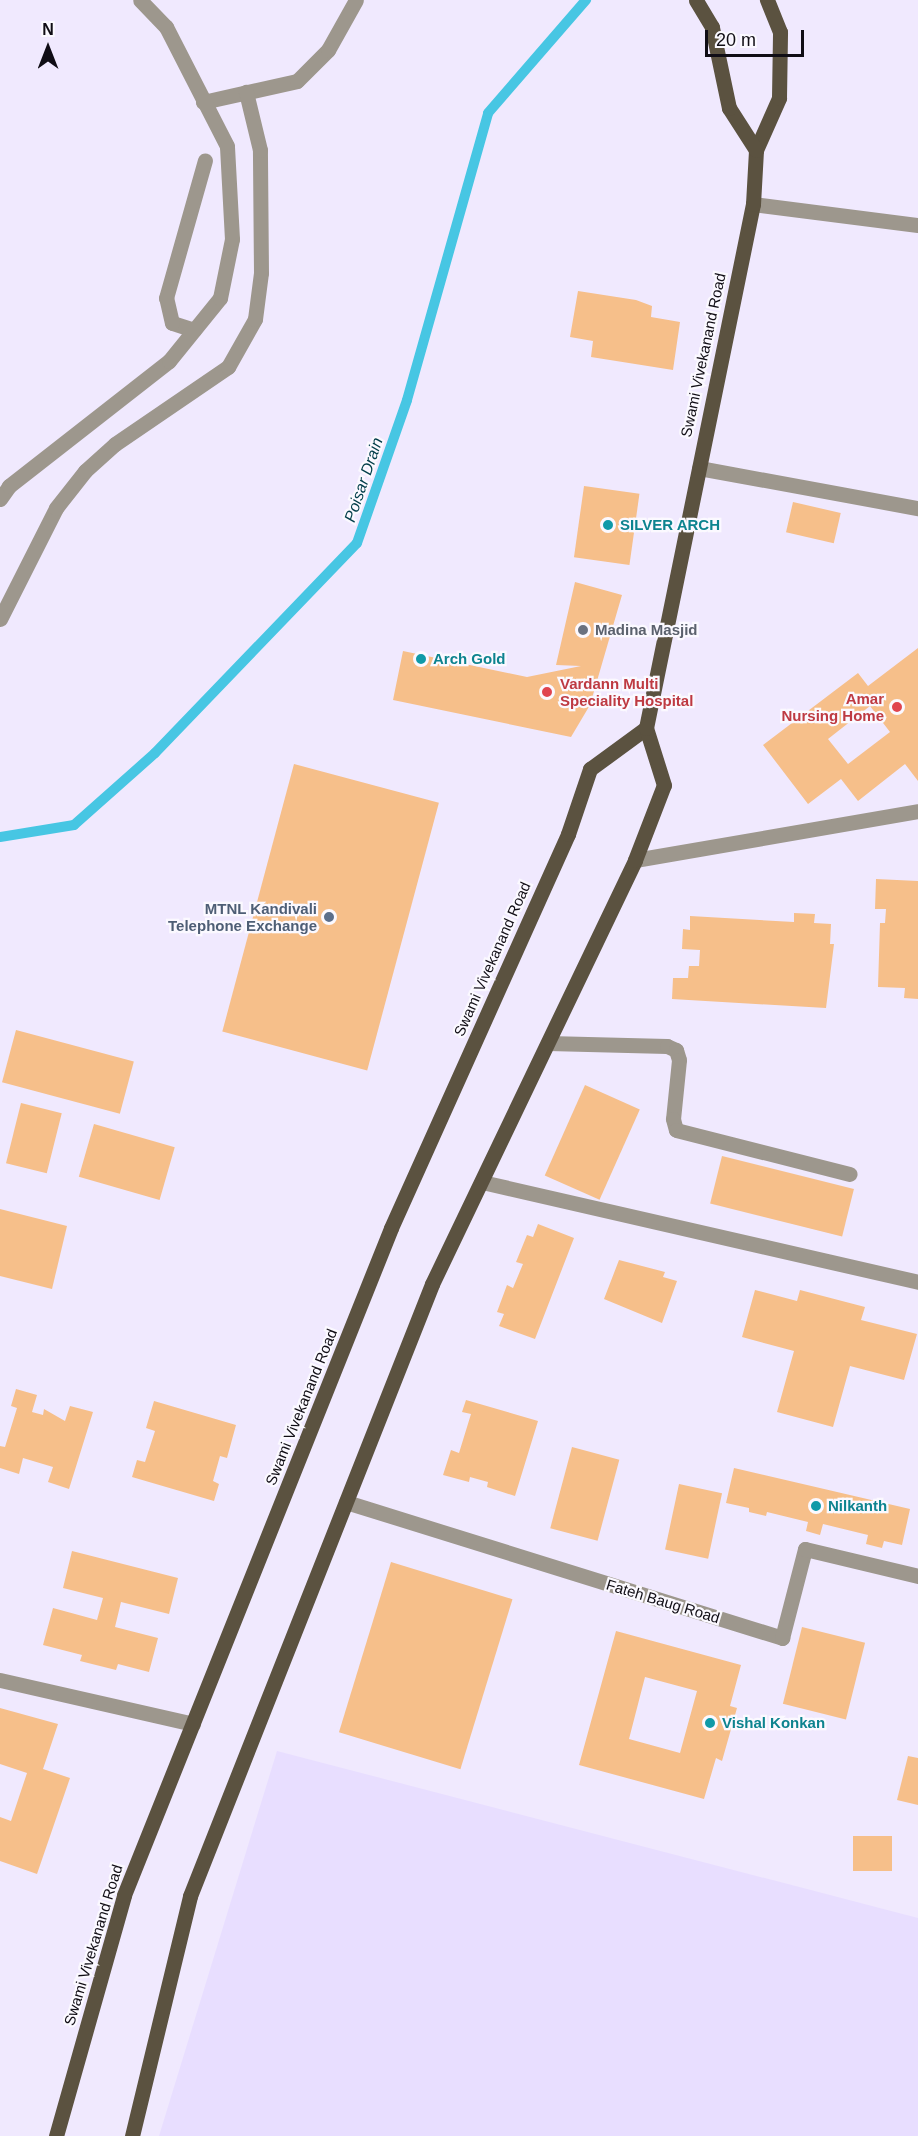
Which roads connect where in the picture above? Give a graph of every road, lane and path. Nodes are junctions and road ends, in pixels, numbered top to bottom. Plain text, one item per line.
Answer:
1 (140, 0) edge
2 (356, 0) edge
3 (696, 0) edge
4 (767, 1) edge
5 (246, 92) junction
6 (203, 102) junction
7 (756, 150) junction
8 (205, 160) dead end
9 (753, 204) junction
10 (918, 225) edge
11 (194, 330) junction
12 (699, 468) junction
13 (0, 499) edge
14 (918, 508) edge
15 (0, 619) edge
16 (646, 728) junction
17 (918, 811) edge
18 (635, 860) junction
19 (548, 1043) junction
20 (850, 1174) dead end
21 (482, 1182) junction
22 (918, 1282) edge
23 (346, 1502) junction
24 (918, 1576) edge
25 (0, 1680) edge
26 (193, 1724) junction
27 (56, 2136) edge
28 (132, 2136) edge

1 - 6 street
2 - 5 street
3 - 7 main road
4 - 7 main road, Swami Vivekanand Road
5 - 6 street
5 - 15 street
6 - 11 street
7 - 9 main road, Swami Vivekanand Road
8 - 11 street
9 - 10 street
9 - 12 main road, Swami Vivekanand Road
11 - 13 street
12 - 14 street
12 - 16 main road, Swami Vivekanand Road
16 - 18 main road, Swami Vivekanand Road
16 - 26 main road, Swami Vivekanand Road
17 - 18 street
18 - 19 main road, Swami Vivekanand Road
19 - 20 street
19 - 21 main road, Swami Vivekanand Road
21 - 22 street
21 - 23 main road, Swami Vivekanand Road
23 - 24 street, Fateh Baug Road
23 - 28 main road, Swami Vivekanand Road
25 - 26 street
26 - 27 main road, Swami Vivekanand Road

